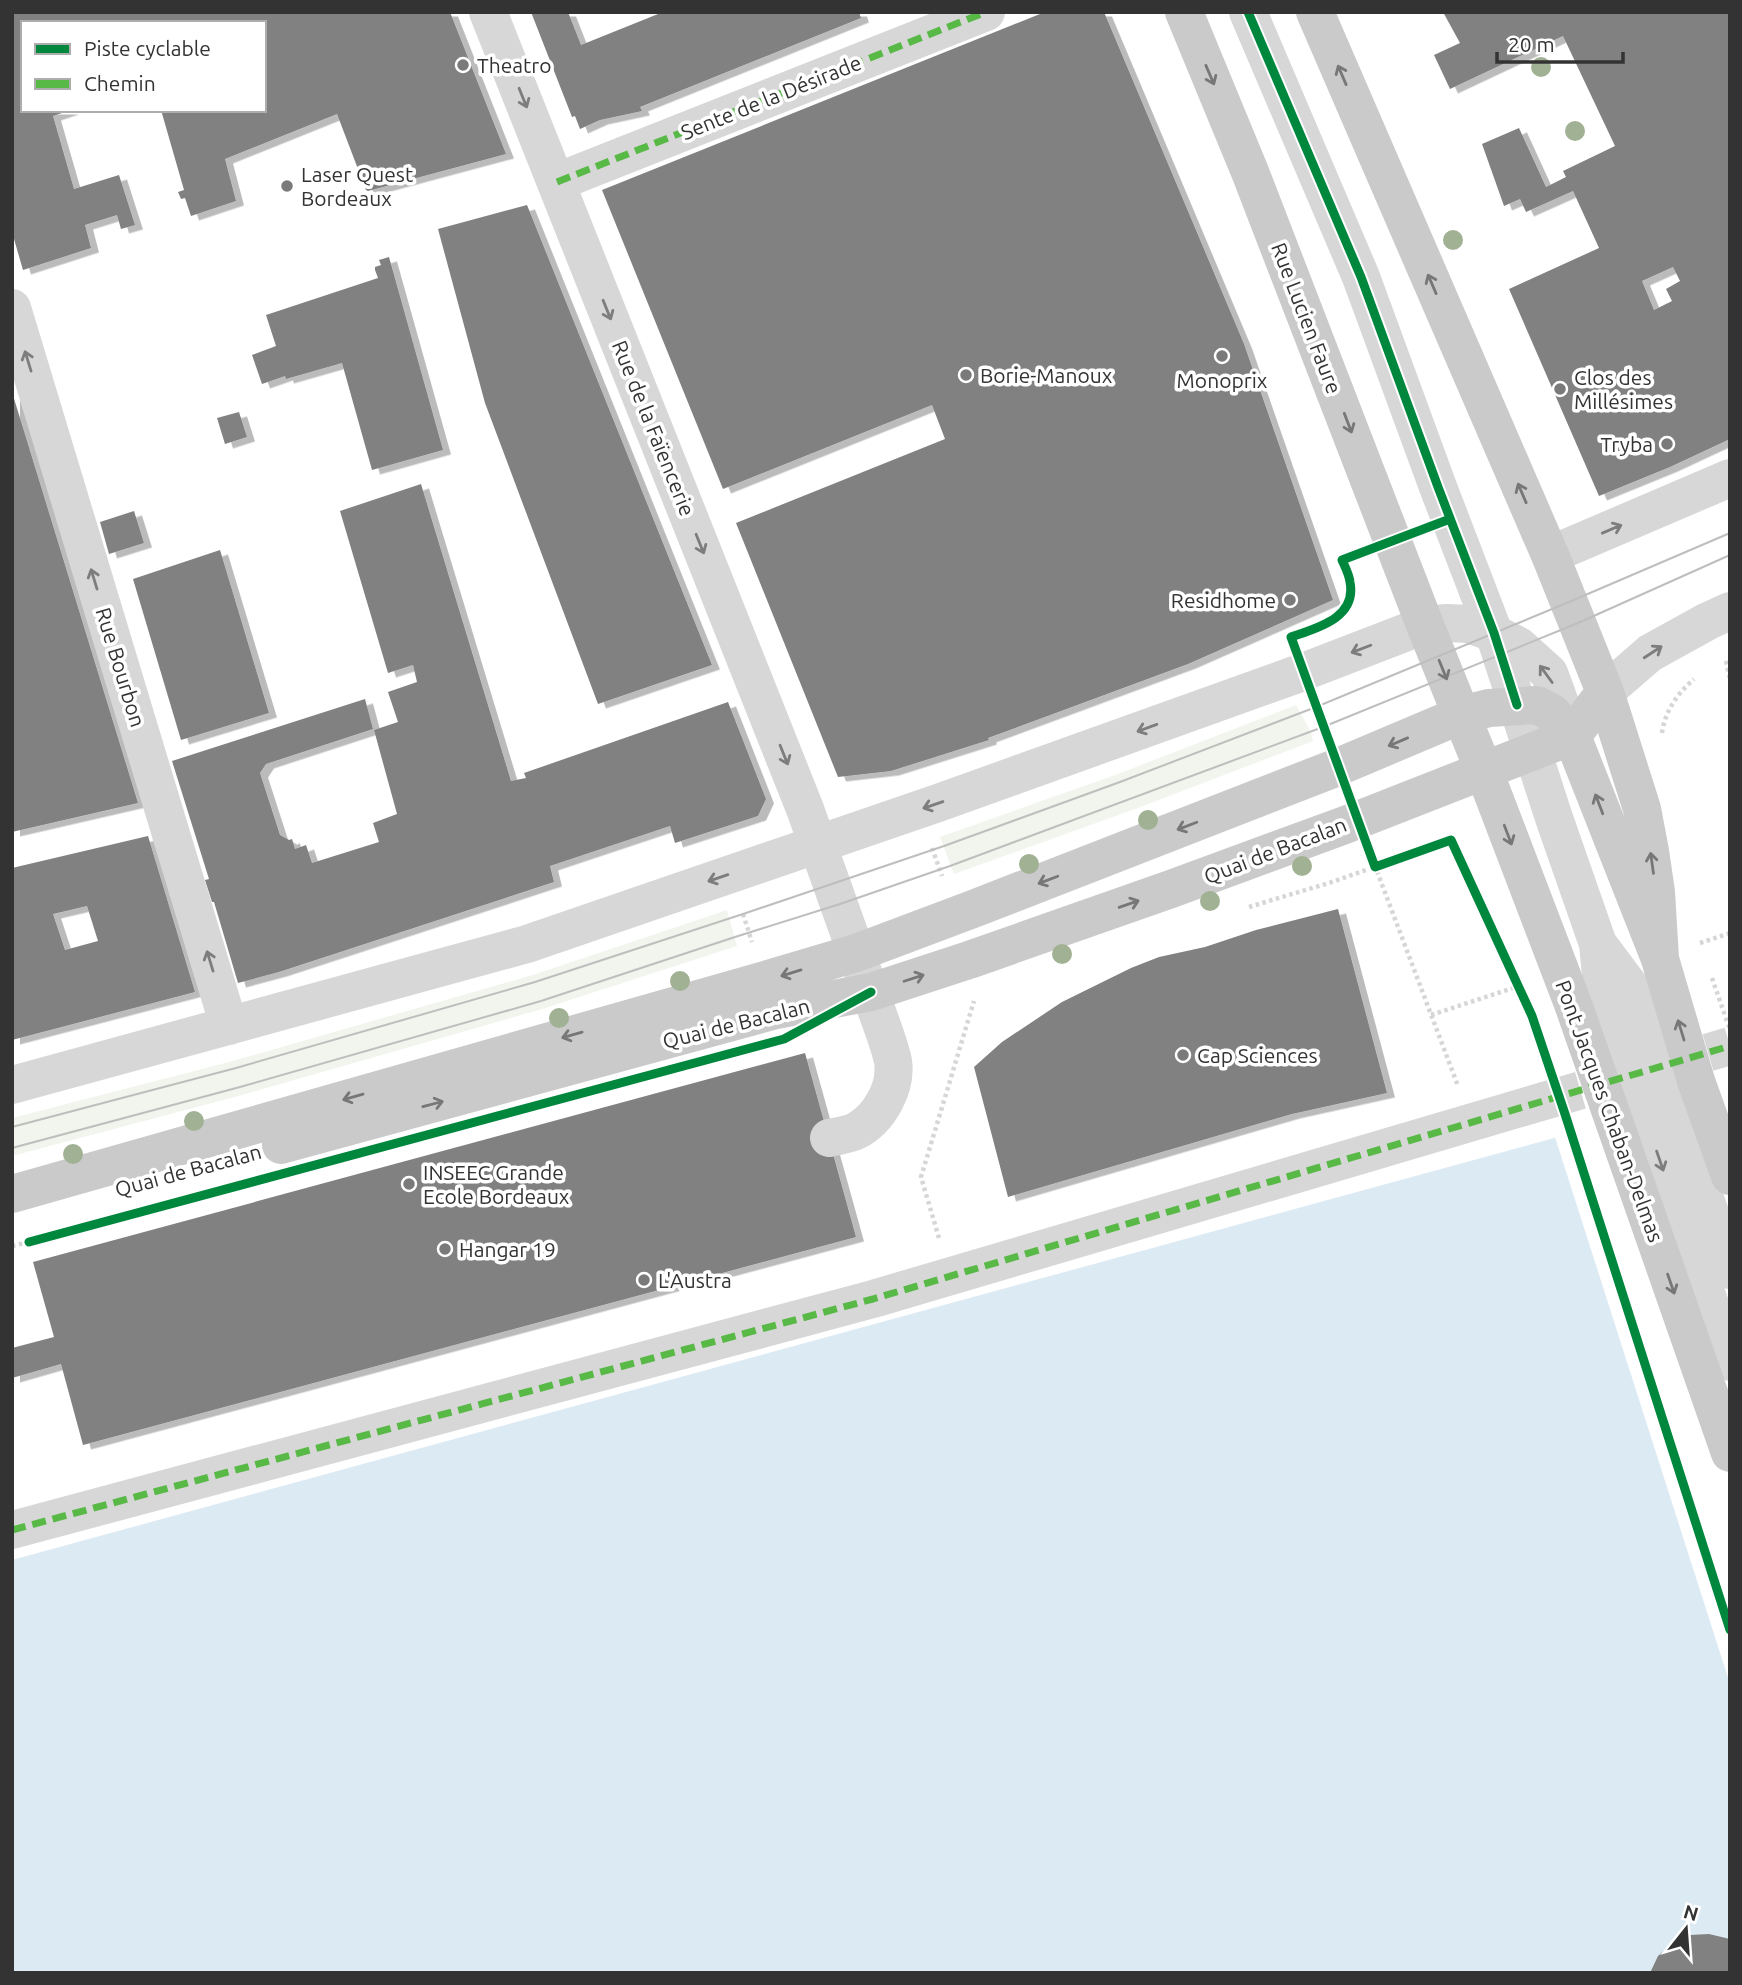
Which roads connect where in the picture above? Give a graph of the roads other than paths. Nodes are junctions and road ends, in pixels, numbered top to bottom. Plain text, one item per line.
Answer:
1 (488, 12) edge
2 (986, 12) edge
3 (1184, 12) edge
4 (1248, 12) edge
5 (1315, 12) edge
6 (556, 182) junction
7 (12, 308) edge
8 (1730, 478) edge
9 (1550, 555) junction
10 (1730, 611) edge
11 (1425, 625) junction
12 (1494, 633) junction
13 (1605, 692) junction
14 (1517, 705) junction
15 (1461, 715) junction
16 (1573, 736) junction
17 (1532, 751) junction
18 (1484, 771) junction
19 (817, 845) junction
20 (856, 953) junction
21 (1660, 959) junction
22 (871, 992) junction
23 (229, 1026) junction
24 (12, 1084) edge
25 (1652, 1092) junction
26 (1544, 1101) tunnel mouth
27 (829, 1138) dead end
28 (1730, 1176) edge
29 (12, 1194) edge
30 (28, 1232) edge
31 (1730, 1270) edge
32 (1730, 1362) edge
33 (1730, 1453) edge
34 (12, 1530) edge

1 -> 6 street, Rue de la Faïencerie
2 - 6 street, Sente de la Désirade
3 -> 11 main road, Rue Lucien Faure
4 - 12 street
9 -> 5 main road
6 -> 19 street, Rue de la Faïencerie
23 -> 7 street, Rue Bourbon
9 -> 8 street
9 - 13 main road, Pont Jacques Chaban-Delmas
13 -> 10 street
11 - 12 street
11 -> 15 main road, Rue Lucien Faure
11 -> 19 street
12 - 14 street
16 -> 12 street
13 - 16 main road
21 -> 13 main road, Pont Jacques Chaban-Delmas
14 - 15 main road, Quai de Bacalan
14 - 16 main road, Quai de Bacalan
14 - 17 street
15 - 18 main road, Pont Jacques Chaban-Delmas
15 -> 20 main road, Quai de Bacalan
16 - 17 main road, Quai de Bacalan
21 -> 16 main road
17 - 18 main road, Quai de Bacalan
17 - 25 street
22 -> 18 main road, Quai de Bacalan
18 -> 25 main road, Pont Jacques Chaban-Delmas
19 - 20 street, Rue de la Faïencerie
19 -> 23 street
20 - 22 street, Rue de la Faïencerie
20 -> 29 main road, Quai de Bacalan
25 -> 21 main road, Pont Jacques Chaban-Delmas
22 - 27 street, Rue de la Faïencerie
30 -> 22 main road, Quai de Bacalan
23 - 24 street
25 - 28 main road, Pont Jacques Chaban-Delmas
25 - 31 street
25 -> 32 street
25 -> 33 main road, Pont Jacques Chaban-Delmas
26 - 34 street

